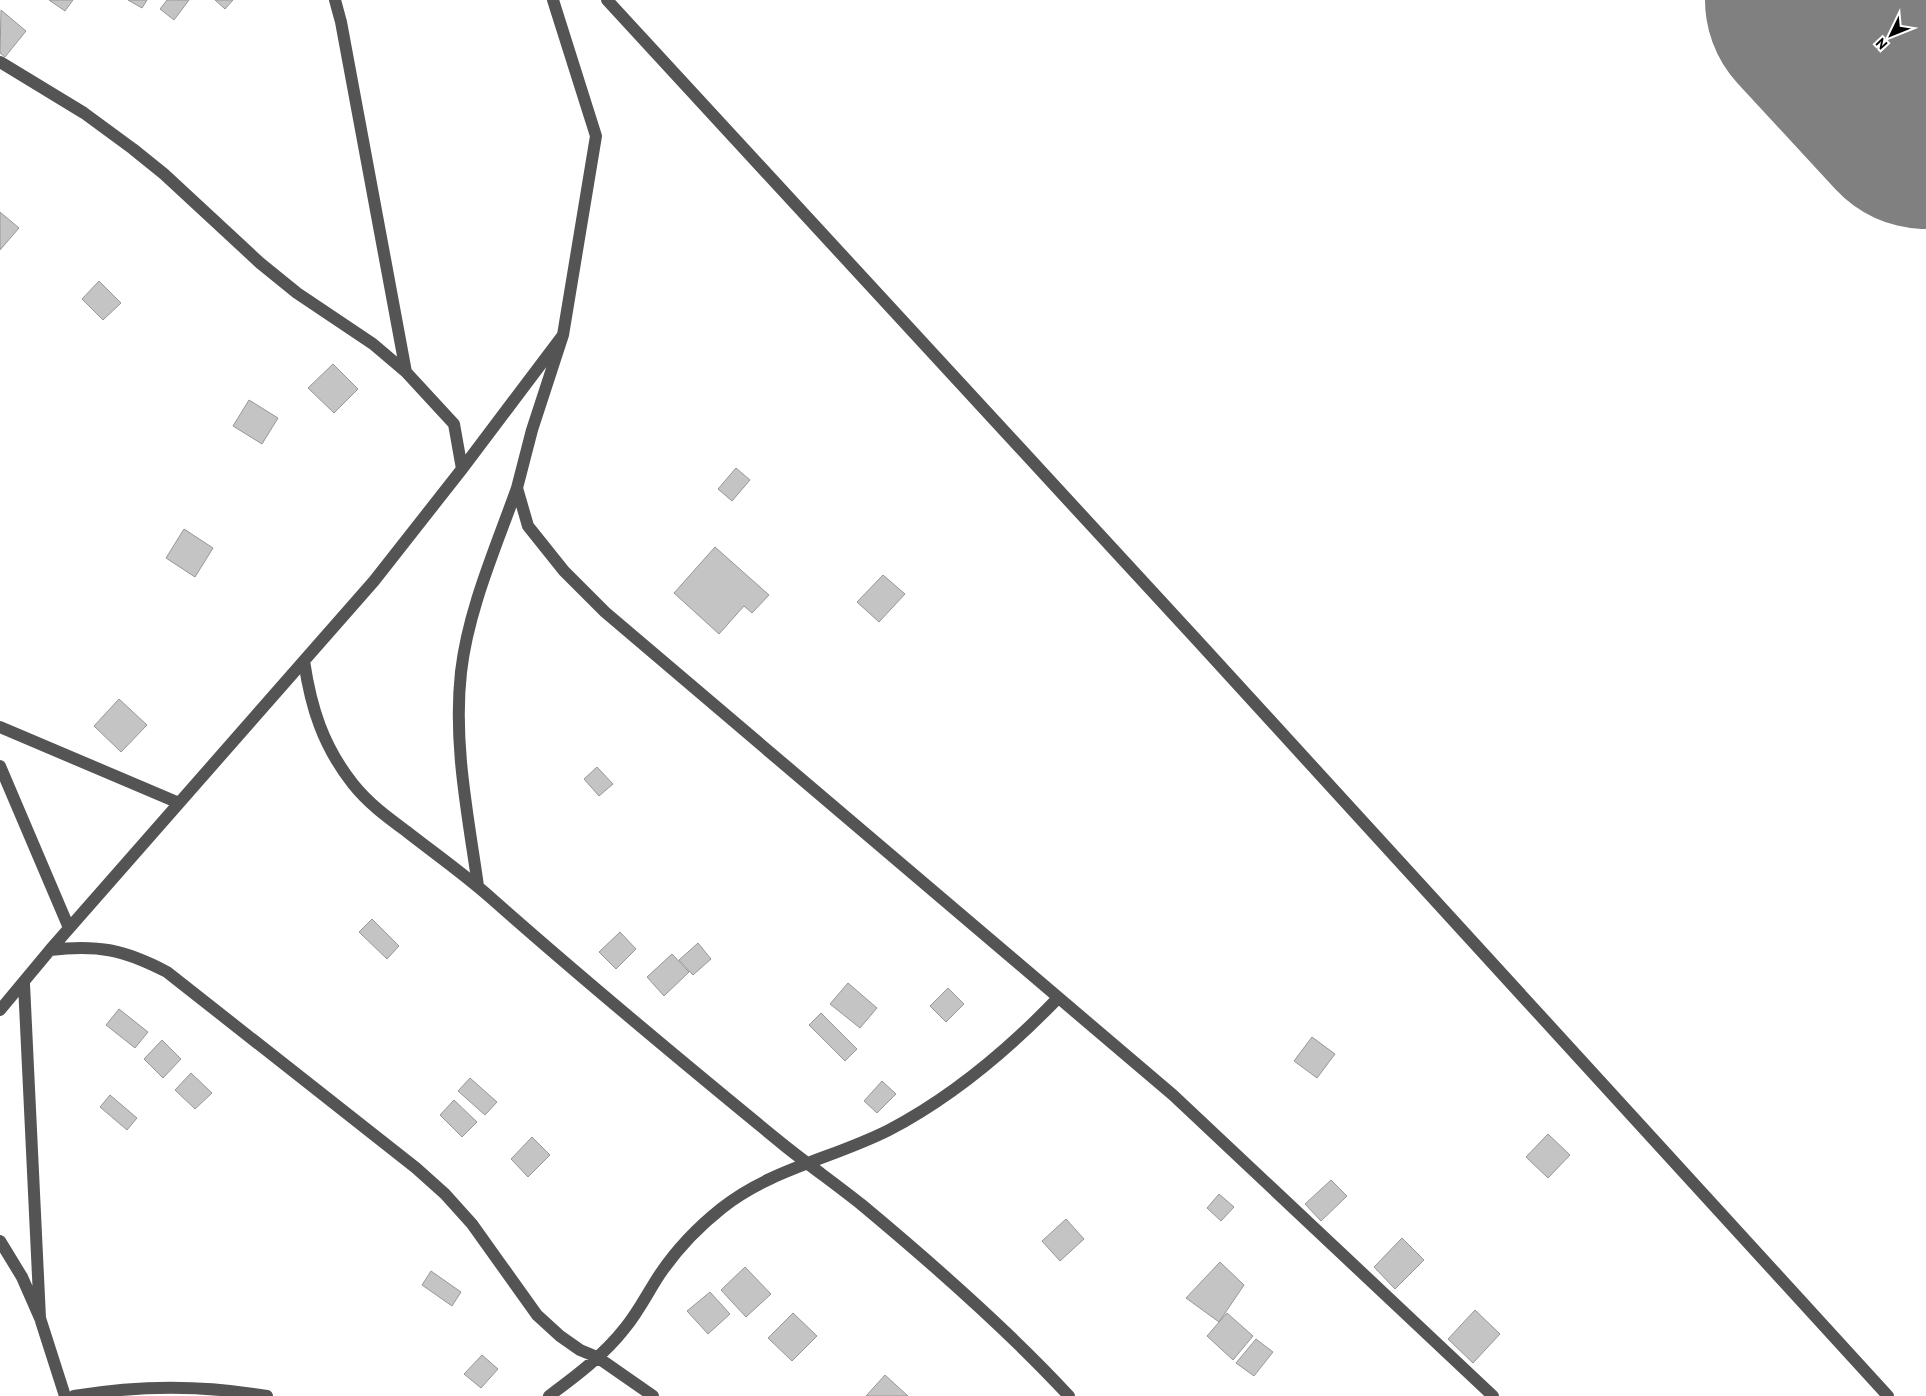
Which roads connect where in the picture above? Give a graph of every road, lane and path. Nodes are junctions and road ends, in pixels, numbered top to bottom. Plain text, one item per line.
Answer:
1 (335, 0) edge
2 (553, 0) edge
3 (608, 0) edge
4 (0, 62) edge
5 (563, 335) junction
6 (406, 372) junction
7 (462, 470) junction
8 (518, 488) junction
9 (304, 660) junction
10 (0, 727) edge
11 (0, 766) edge
12 (179, 803) junction
13 (478, 886) junction
14 (69, 928) junction
15 (50, 950) junction
16 (24, 984) junction
17 (1058, 998) junction
18 (0, 1010) edge
19 (808, 1164) junction
20 (0, 1241) edge
21 (40, 1318) junction
22 (597, 1357) junction
23 (65, 1396) edge
24 (74, 1396) edge
25 (267, 1396) edge
26 (549, 1396) edge
27 (653, 1396) edge
28 (1069, 1396) edge
29 (1493, 1396) edge
30 (1888, 1396) edge

1 - 6 street
2 - 5 street
3 - 30 street
4 - 6 street
5 - 7 street
5 - 8 street
6 - 7 street
7 - 9 street
8 - 13 street
8 - 17 street
9 - 12 street
9 - 13 street
10 - 12 street
11 - 14 street
12 - 14 street
13 - 19 street
14 - 15 street
15 - 16 street
15 - 22 street
16 - 18 street
16 - 21 street
17 - 19 street
17 - 29 street
19 - 22 street
19 - 28 street
20 - 21 street
21 - 23 street
22 - 26 street
22 - 27 street
24 - 25 street

